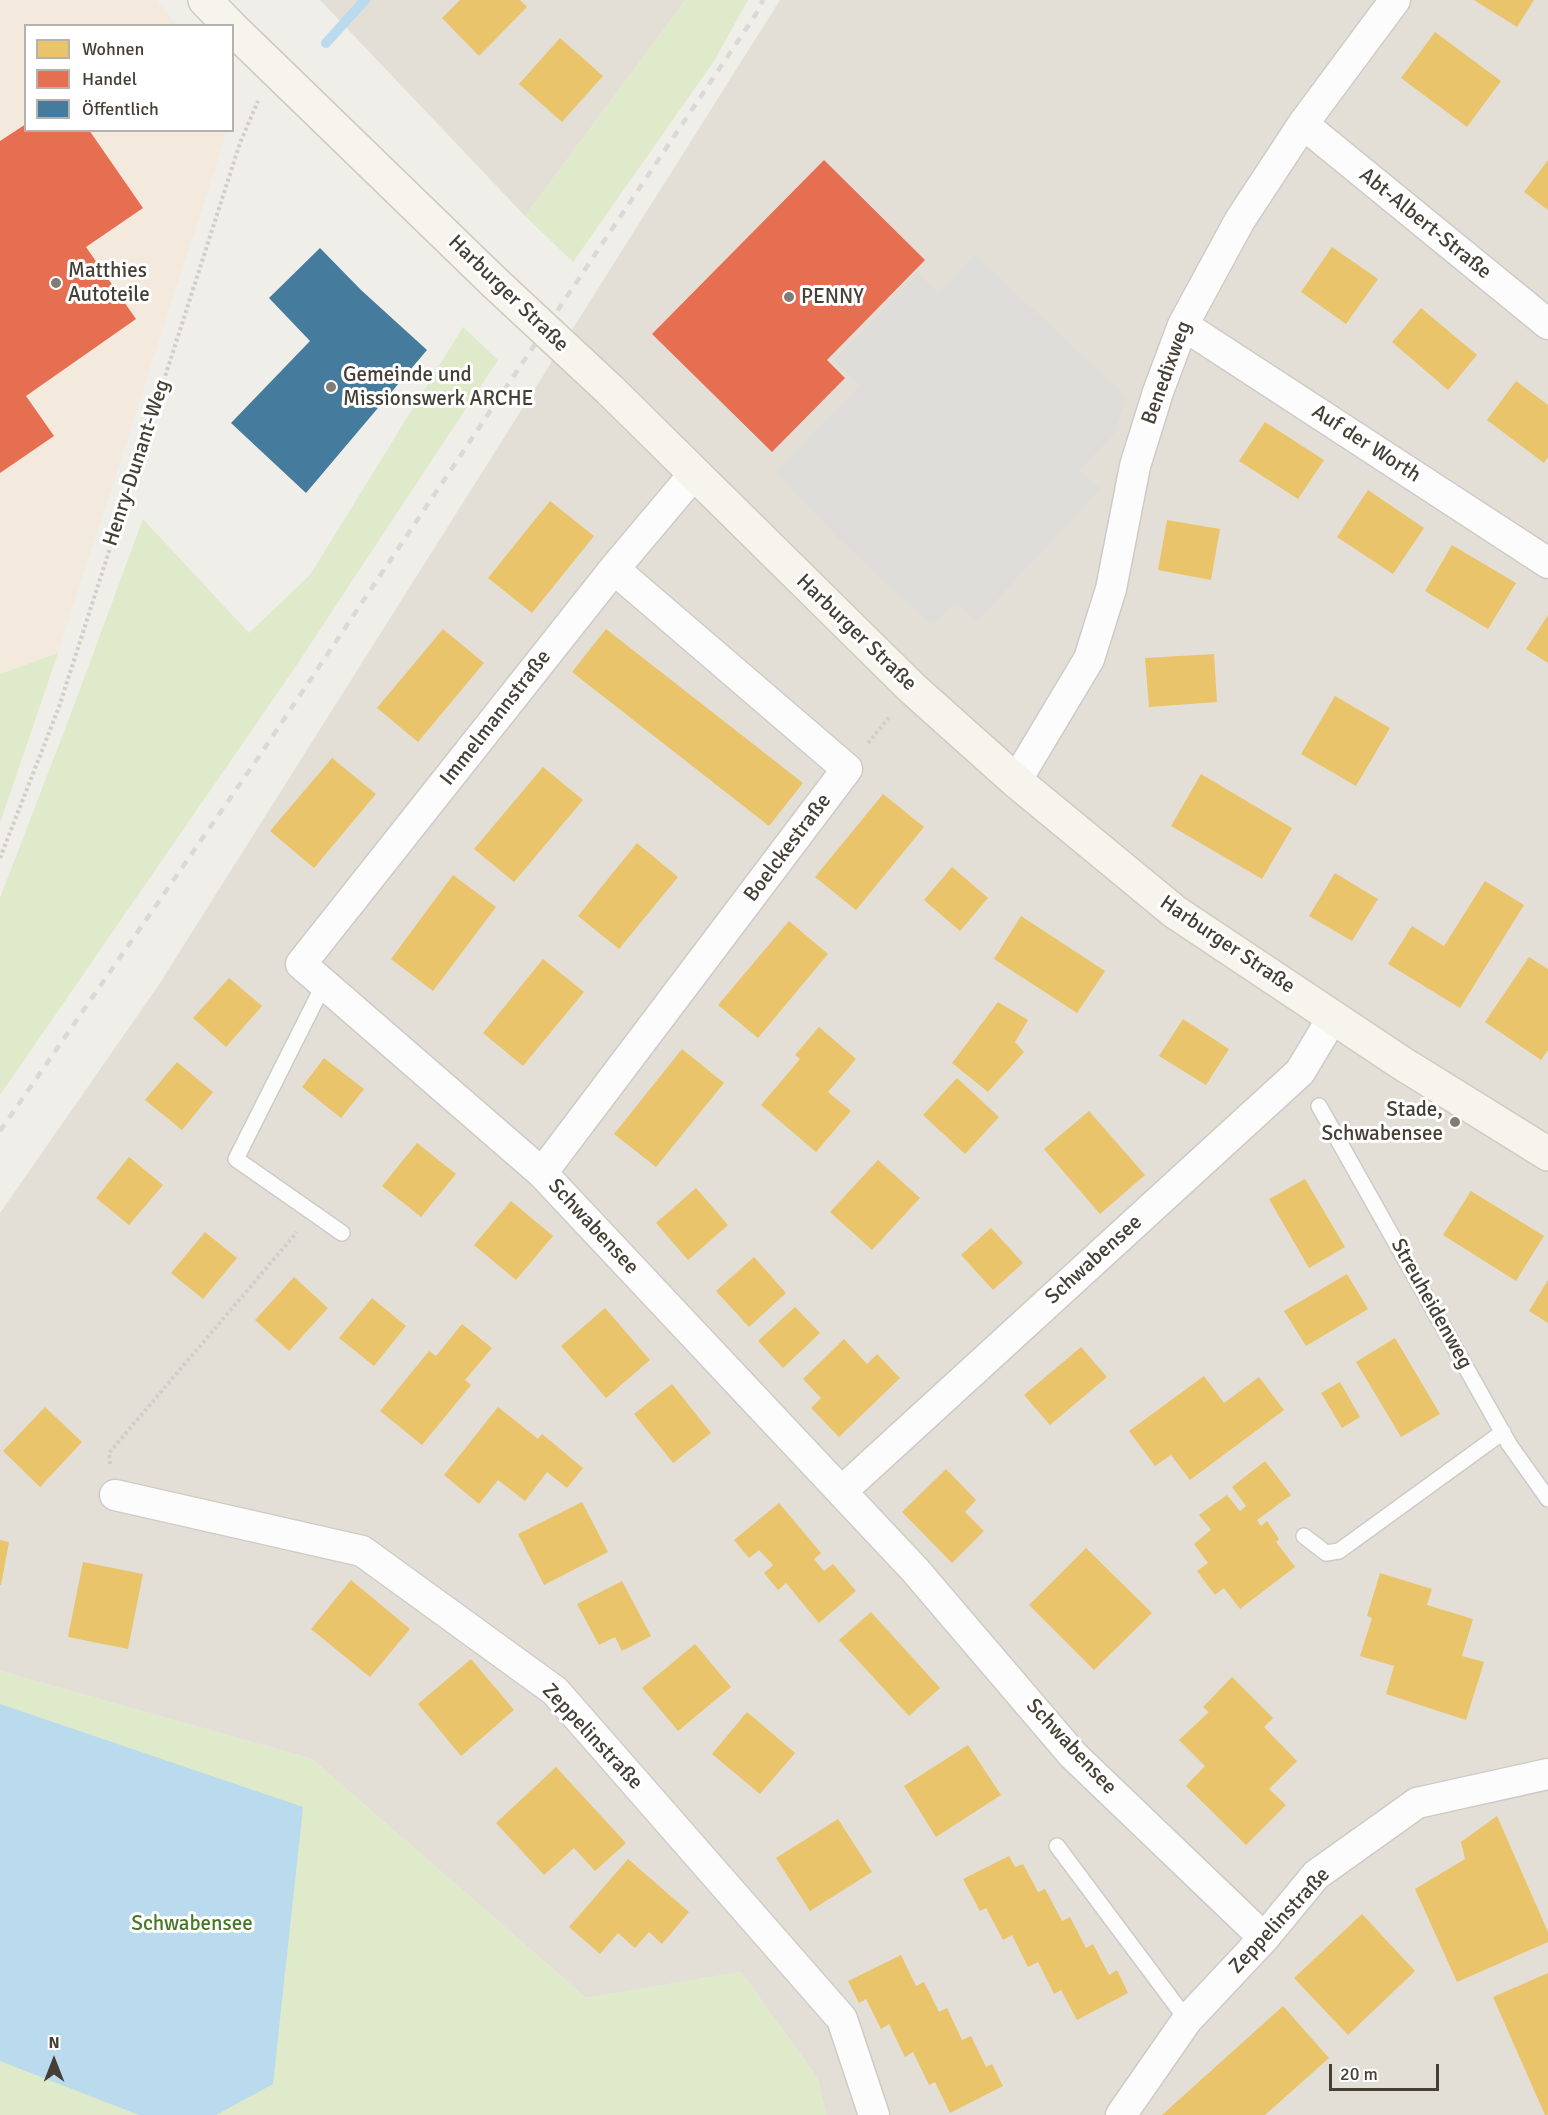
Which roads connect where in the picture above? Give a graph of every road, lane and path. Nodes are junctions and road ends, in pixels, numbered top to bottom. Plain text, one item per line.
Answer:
1 (205, 0) edge
2 (1395, 0) edge
3 (228, 24) edge
4 (234, 30) edge
5 (272, 68) junction
6 (1303, 124) junction
7 (1548, 324) edge
8 (1183, 325) junction
9 (694, 474) junction
10 (1548, 563) edge
11 (614, 569) junction
12 (912, 688) junction
13 (847, 769) junction
14 (1016, 782) junction
15 (0, 858) edge
16 (301, 964) joint
17 (324, 984) junction
18 (1333, 1017) junction
19 (1319, 1106) dead end
20 (1548, 1154) edge
21 (542, 1173) junction
22 (313, 1213) junction
23 (342, 1233) dead end
24 (1503, 1432) junction
25 (842, 1491) junction
26 (115, 1495) joint
27 (1548, 1499) edge
28 (1305, 1536) dead end
29 (1548, 1774) edge
30 (1057, 1846) dead end
31 (1264, 1938) junction
32 (1187, 2020) junction
33 (874, 2115) edge
34 (1121, 2115) edge

1 - 3 main road, Harburger Straße
2 - 6 street, Benedixweg
4 - 5 main road, Harburger Straße
5 - 9 main road, Harburger Straße, bridge
5 - 15 path, Henry-Dunant-Weg
6 - 7 street, Abt-Albert-Straße
6 - 8 street, Benedixweg
8 - 10 street, Auf der Worth
8 - 14 street, Benedixweg
9 - 11 street, Immelmannstraße
9 - 12 main road, Harburger Straße
11 - 13 street
11 - 16 street, Immelmannstraße
12 - 13 path
12 - 14 main road, Harburger Straße
13 - 21 street, Boelckestraße
14 - 18 main road, Harburger Straße
16 - 17 street, Schwabensee
17 - 21 street, Schwabensee
17 - 22 lane
18 - 20 main road, Harburger Straße
18 - 25 street, Schwabensee
19 - 24 lane, Streuheidenweg
21 - 25 street, Schwabensee
22 - 23 lane
22 - 26 path
24 - 27 lane, Streuheidenweg
24 - 28 lane
25 - 31 street, Schwabensee
26 - 33 street, Zeppelinstraße
29 - 31 street, Zeppelinstraße
30 - 32 lane
31 - 32 street, Zeppelinstraße
32 - 34 street, Zeppelinstraße

